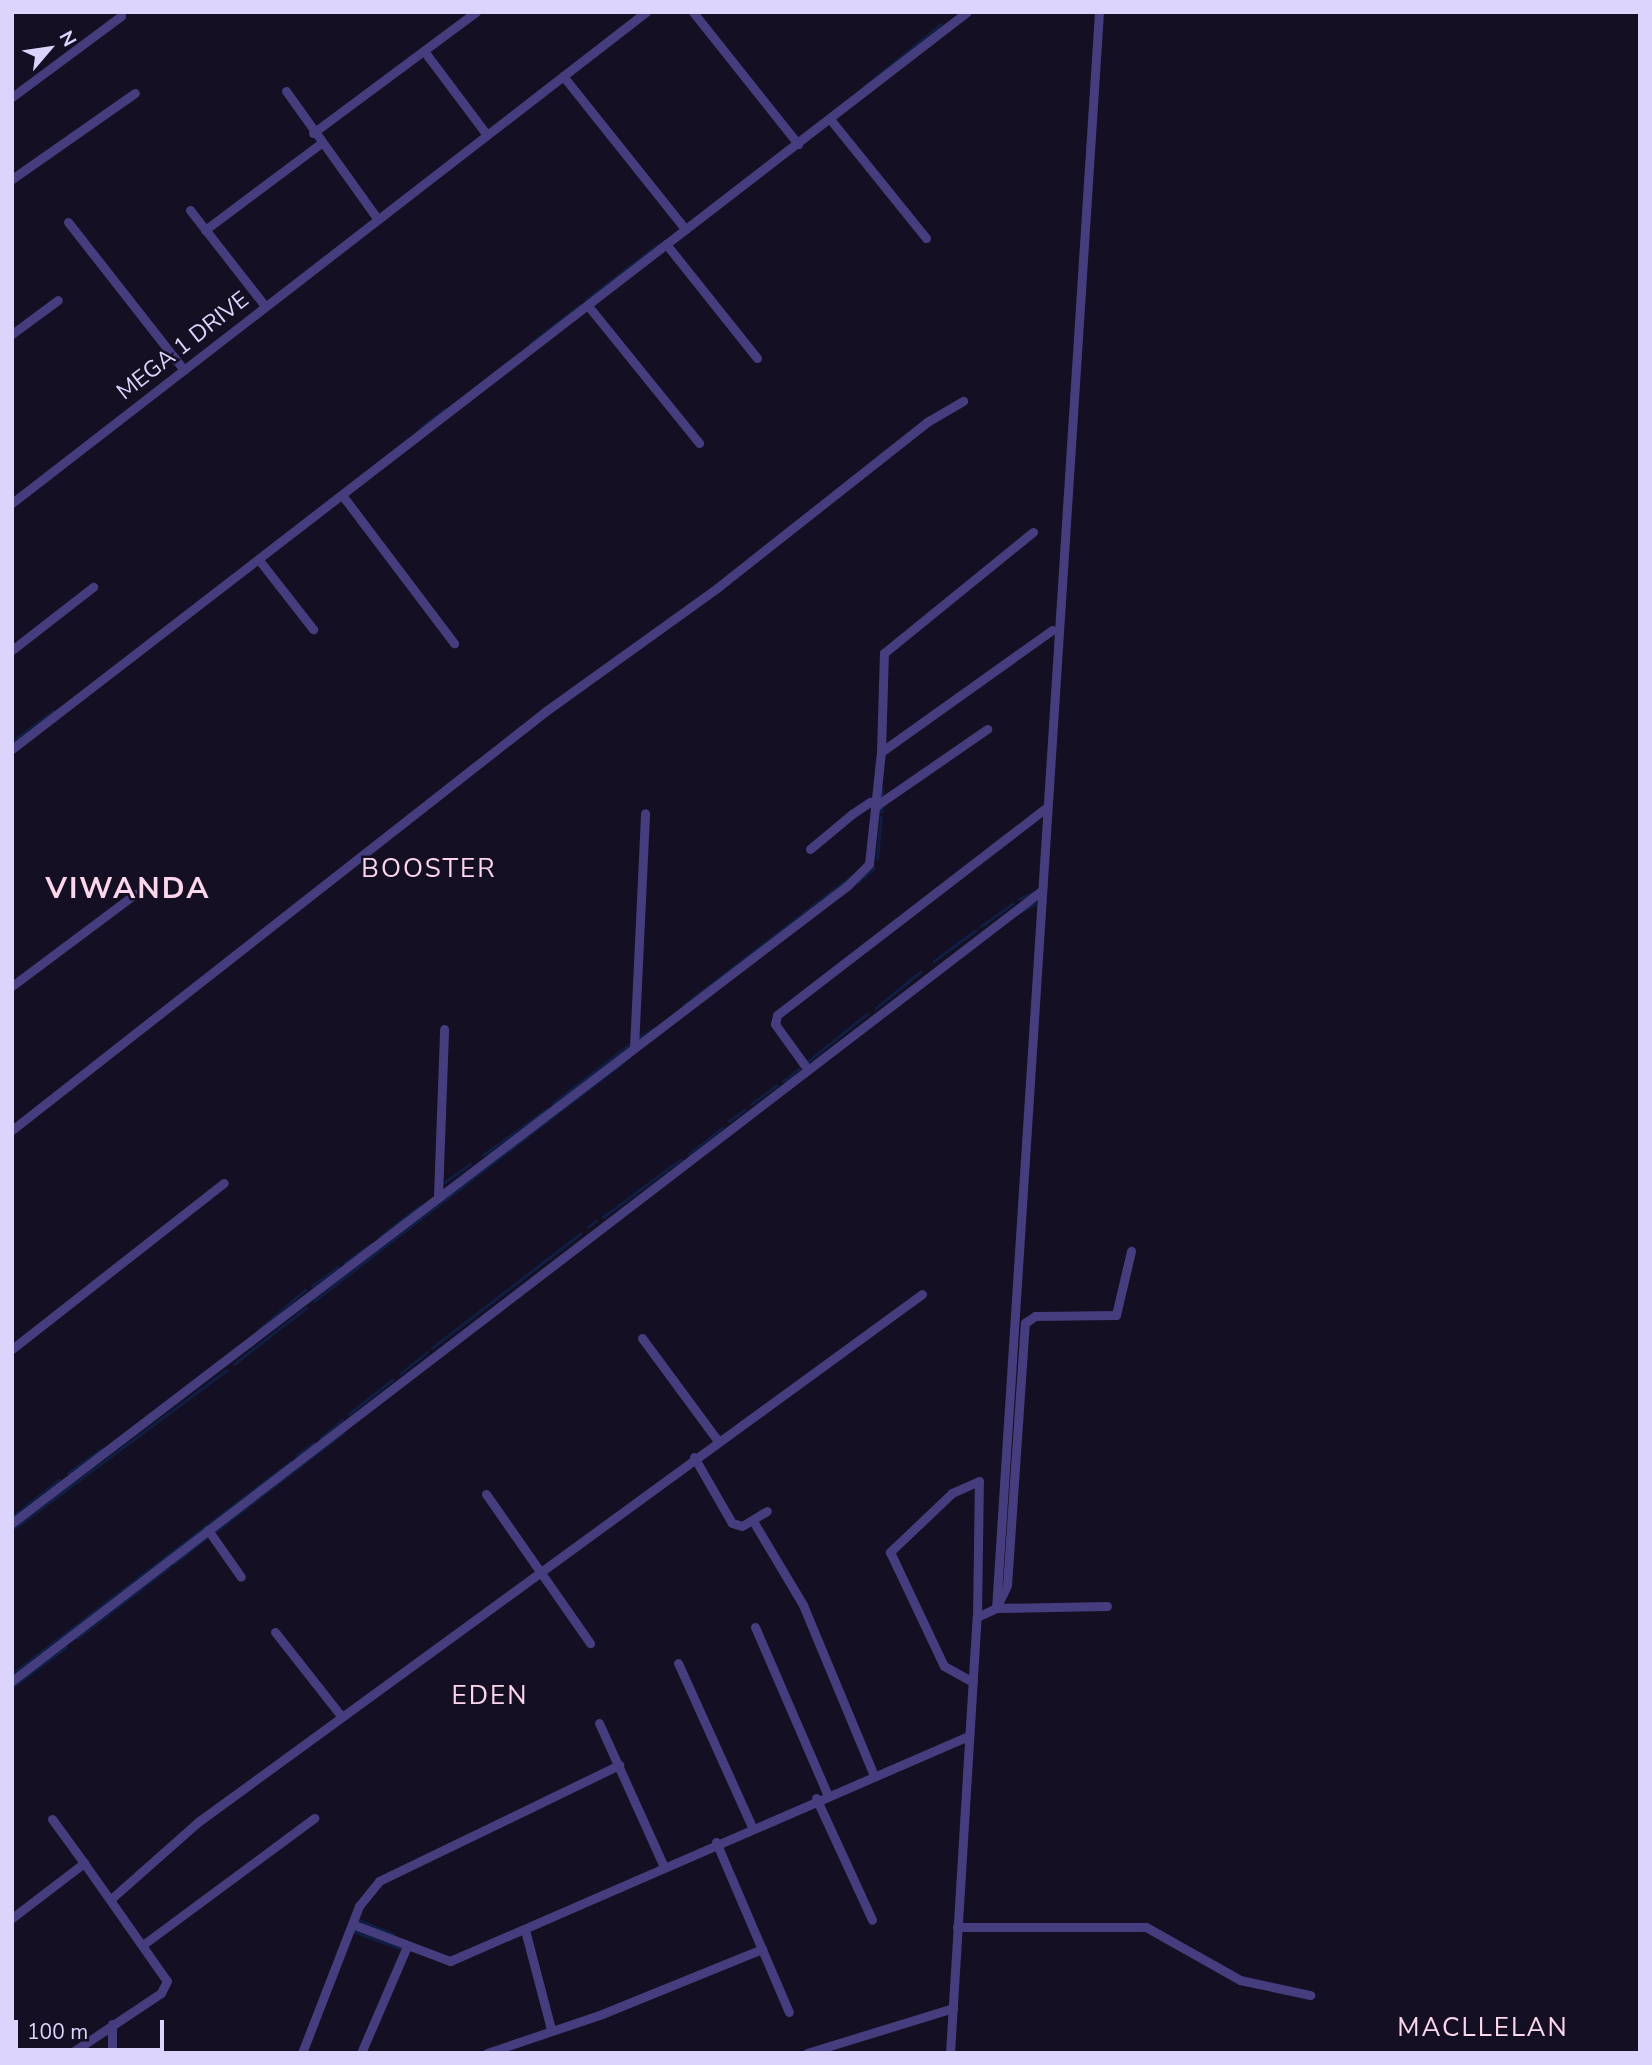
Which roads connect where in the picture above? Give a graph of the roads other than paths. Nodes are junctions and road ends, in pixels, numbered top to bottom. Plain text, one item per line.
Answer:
1 (476, 12) edge
2 (646, 12) edge
3 (693, 12) edge
4 (967, 12) edge
5 (1099, 12) edge
6 (121, 16) dead end
7 (424, 51) junction
8 (563, 76) junction
9 (286, 92) dead end
10 (135, 93) dead end
11 (12, 97) edge
12 (830, 119) junction
13 (313, 133) junction
14 (486, 135) junction
15 (320, 144) junction
16 (798, 144) junction
17 (12, 179) edge
18 (190, 210) dead end
19 (377, 218) junction
20 (68, 222) dead end
21 (685, 229) junction
22 (205, 230) junction
23 (926, 238) dead end
24 (666, 244) junction
25 (58, 300) dead end
26 (265, 306) junction
27 (589, 307) junction
28 (12, 334) edge
29 (757, 358) dead end
30 (184, 370) junction
31 (963, 401) dead end
32 (699, 443) dead end
33 (342, 495) junction
34 (12, 503) edge
35 (1033, 532) dead end
36 (259, 560) junction
37 (93, 587) dead end
38 (313, 629) dead end
39 (1052, 630) dead end
40 (454, 643) dead end
41 (12, 650) edge
42 (987, 729) dead end
43 (12, 749) edge
44 (881, 752) junction
45 (877, 805) junction
46 (1046, 808) junction
47 (645, 813) dead end
48 (810, 849) dead end
49 (1041, 891) junction
50 (135, 894) dead end
51 (12, 986) edge
52 (444, 1029) dead end
53 (634, 1048) junction
54 (806, 1068) junction
55 (12, 1130) edge
56 (225, 1183) dead end
57 (438, 1196) junction
58 (1131, 1251) dead end
59 (922, 1294) dead end
60 (642, 1338) dead end
61 (12, 1349) edge
62 (718, 1441) junction
63 (694, 1457) junction
64 (486, 1494) dead end
65 (767, 1511) dead end
66 (753, 1521) junction
67 (12, 1523) edge
68 (208, 1530) junction
69 (540, 1572) junction
70 (242, 1577) dead end
71 (1107, 1606) dead end
72 (996, 1608) junction
73 (977, 1617) junction
74 (755, 1628) dead end
75 (275, 1632) dead end
76 (590, 1643) dead end
77 (678, 1663) dead end
78 (12, 1681) edge
79 (973, 1682) junction
80 (341, 1716) junction
81 (599, 1723) dead end
82 (966, 1737) junction
83 (619, 1765) junction
84 (873, 1773) junction
85 (827, 1793) junction
86 (816, 1798) junction
87 (314, 1818) dead end
88 (52, 1819) dead end
89 (752, 1827) junction
90 (716, 1842) junction
91 (84, 1863) junction
92 (663, 1865) junction
93 (111, 1899) junction
94 (12, 1918) edge
95 (873, 1920) dead end
96 (352, 1924) junction
97 (957, 1927) junction
98 (525, 1930) junction
99 (144, 1944) junction
100 (407, 1946) junction
101 (762, 1949) junction
102 (1310, 1995) dead end
103 (953, 2008) junction
104 (789, 2012) dead end
105 (112, 2024) junction
106 (551, 2029) junction
107 (71, 2053) edge
108 (112, 2053) edge
109 (302, 2053) edge
110 (361, 2053) edge
111 (486, 2053) edge
112 (807, 2053) edge
113 (950, 2053) edge

1 - 7 street
2 - 8 street, MEGA 1 DRIVE
3 - 16 street
4 - 12 street
5 - 46 street
6 - 11 street
7 - 13 street
7 - 14 street
8 - 14 street, MEGA 1 DRIVE
8 - 21 street
9 - 13 street
10 - 17 street
12 - 16 street
12 - 23 street
13 - 15 street
14 - 19 street, MEGA 1 DRIVE
15 - 19 street
15 - 22 street
16 - 21 street
18 - 22 street
19 - 26 street, MEGA 1 DRIVE
20 - 30 street
21 - 24 street
22 - 26 street
24 - 27 street
24 - 29 street
25 - 28 street
26 - 30 street, MEGA 1 DRIVE
27 - 32 street
27 - 33 street
30 - 34 street, MEGA 1 DRIVE
31 - 55 street
33 - 36 street
33 - 40 street
35 - 44 street
36 - 38 street
36 - 43 street
37 - 41 street
39 - 44 street
42 - 45 street
44 - 45 street
45 - 48 street
45 - 53 street
46 - 49 street
46 - 54 street
47 - 53 street
49 - 54 street
49 - 72 street
50 - 51 street
52 - 57 street
53 - 57 street
54 - 68 street
56 - 61 street
57 - 67 street
58 - 72 street
59 - 62 street
60 - 62 street
62 - 63 street
63 - 66 street
63 - 69 street
64 - 69 street
65 - 66 street
66 - 84 street
68 - 70 street
68 - 78 street
69 - 76 street
69 - 80 street
71 - 72 street
72 - 73 street
73 - 79 street
73 - 79 street
74 - 85 street
75 - 80 street
77 - 89 street
79 - 82 street
80 - 93 street
81 - 83 street
82 - 84 street
82 - 97 street
83 - 92 street
83 - 96 street
84 - 85 street
85 - 86 street
86 - 89 street
86 - 95 street
87 - 99 street
88 - 91 street
89 - 90 street
90 - 92 street
90 - 101 street
91 - 93 street
91 - 94 street
92 - 98 street
93 - 99 street
96 - 100 street
96 - 109 street
97 - 102 street
97 - 103 street
98 - 100 street
98 - 106 street
99 - 105 street
100 - 110 street
101 - 104 street
101 - 106 street
103 - 112 street
103 - 113 street
105 - 107 street
105 - 108 street
106 - 111 street

